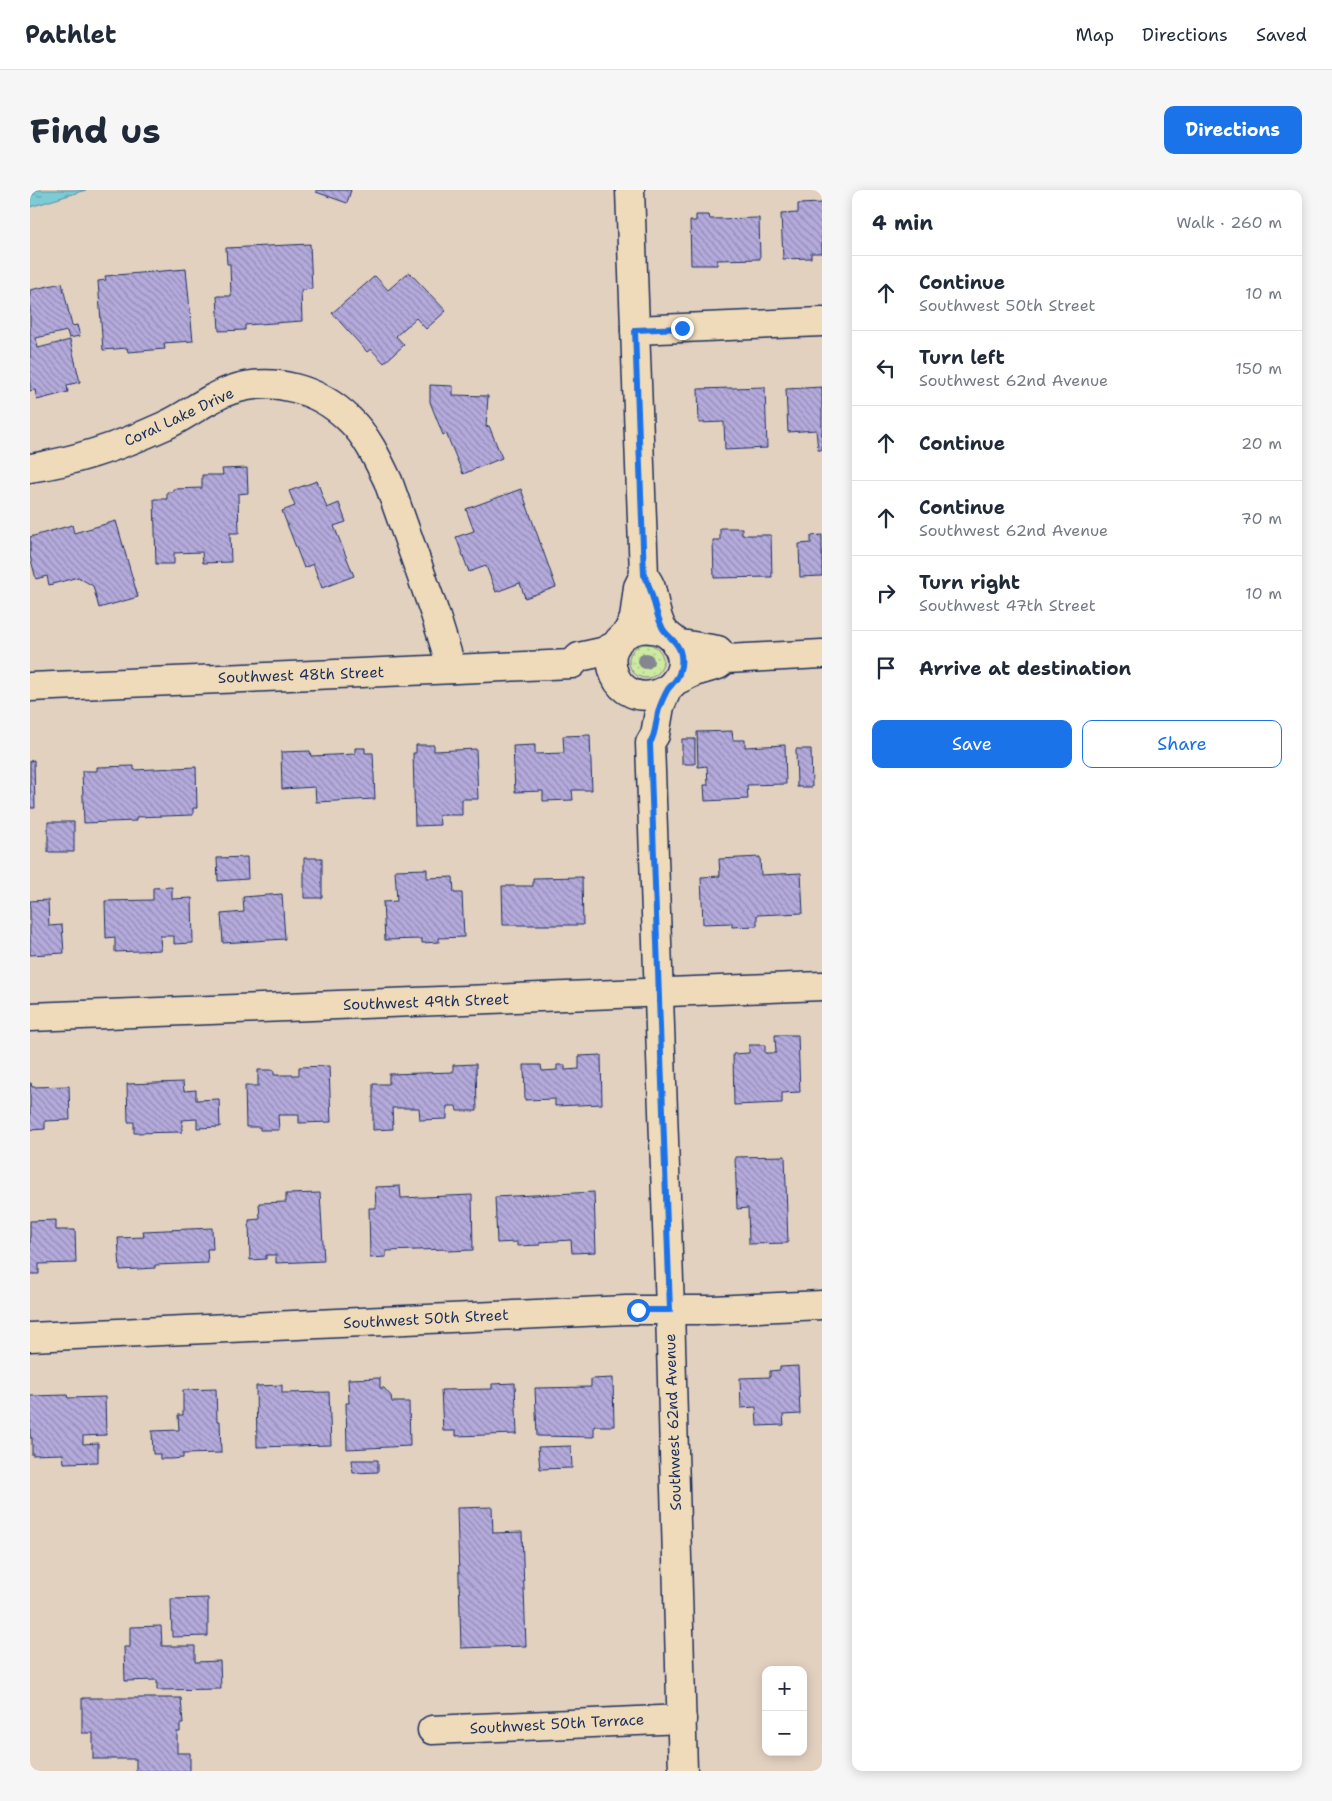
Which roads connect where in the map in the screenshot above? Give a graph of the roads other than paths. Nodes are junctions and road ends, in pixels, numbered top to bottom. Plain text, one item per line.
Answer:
1 (630, 190) edge
2 (822, 322) edge
3 (635, 330) junction
4 (30, 468) edge
5 (644, 575) junction
6 (670, 637) junction
7 (622, 639) junction
8 (822, 654) edge
9 (726, 659) junction
10 (572, 664) junction
11 (452, 669) junction
12 (625, 686) junction
13 (671, 686) junction
14 (30, 687) edge
15 (650, 743) junction
16 (822, 986) edge
17 (658, 992) junction
18 (30, 1017) edge
19 (822, 1305) edge
20 (670, 1310) junction
21 (30, 1337) edge
22 (682, 1719) junction
23 (432, 1730) dead end
24 (683, 1771) edge

1 - 3 street
2 - 3 street
3 - 5 street
4 - 11 street, Coral Lake Drive
5 - 6 street
5 - 7 street
6 - 7 street
6 - 9 street
6 - 13 street
7 - 10 street, Southwest 48th Street
7 - 12 street
8 - 9 street
9 - 13 street
10 - 11 street, Southwest 48th Street
10 - 12 street, Southwest 48th Street
11 - 14 street, Southwest 48th Street
12 - 13 street
12 - 15 street, Southwest 62nd Avenue
13 - 15 street, Southwest 62nd Avenue
15 - 17 street, Southwest 62nd Avenue
16 - 17 street, Southwest 49th Street
17 - 18 street, Southwest 49th Street
17 - 20 street, Southwest 62nd Avenue
19 - 20 street, Southwest 50th Street
20 - 21 street, Southwest 50th Street
20 - 22 street, Southwest 62nd Avenue
22 - 23 street, Southwest 50th Terrace
22 - 24 street, Southwest 62nd Avenue

